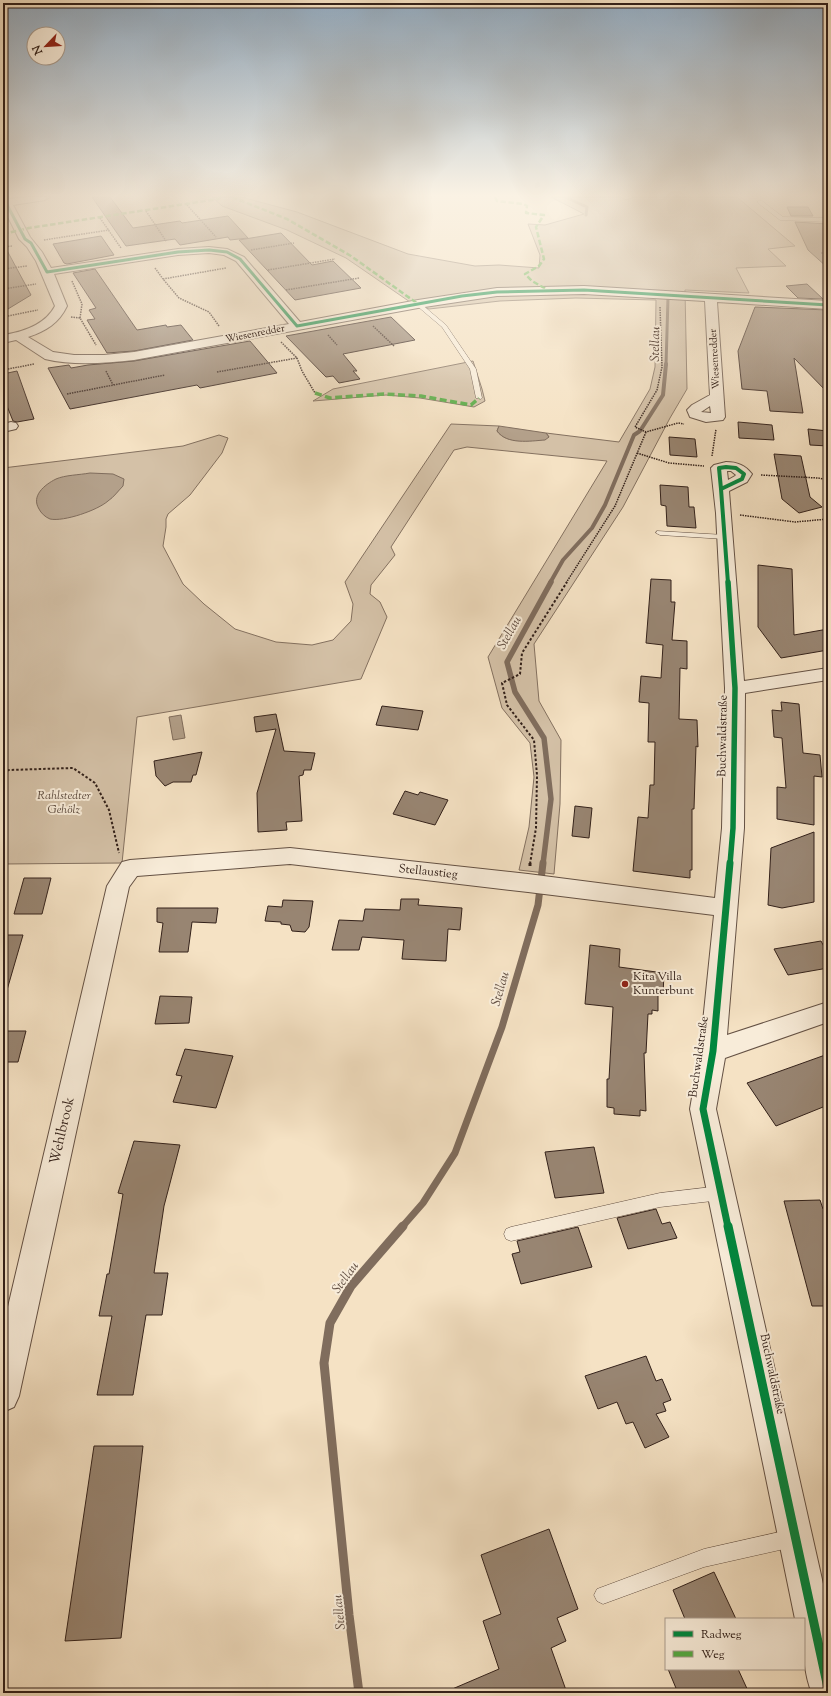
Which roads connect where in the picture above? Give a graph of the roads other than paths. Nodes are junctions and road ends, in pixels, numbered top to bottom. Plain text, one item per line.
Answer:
1 (47, 276) edge
2 (256, 276) edge
3 (711, 298) junction
4 (418, 304) junction
5 (828, 306) edge
6 (297, 326) junction
7 (18, 336) junction
8 (3, 339) edge
9 (717, 396) dead end
10 (479, 398) dead end
11 (720, 496) joint
12 (660, 533) dead end
13 (828, 674) edge
14 (735, 688) junction
15 (130, 868) joint
16 (726, 908) junction
17 (828, 1012) edge
18 (713, 1051) junction
19 (721, 1192) junction
20 (511, 1234) dead end
21 (3, 1396) edge
22 (796, 1538) junction
23 (602, 1595) dead end
24 (828, 1688) edge

1 - 7 street
2 - 6 street
3 - 4 street, Wiesenredder
3 - 5 street, Wiesenredder
3 - 9 street, Wiesenredder
4 - 6 street, Wiesenredder
4 - 10 lane
6 - 7 street, Wiesenredder
7 - 8 street
11 - 12 lane
11 - 14 street, Buchwaldstraße
13 - 14 street
14 - 16 street, Buchwaldstraße
15 - 16 street, Stellaustieg
15 - 21 street, Wehlbrook
16 - 18 street, Buchwaldstraße
17 - 18 street
18 - 19 street, Buchwaldstraße
19 - 20 lane
19 - 22 street, Buchwaldstraße
22 - 23 lane
22 - 24 street, Buchwaldstraße

